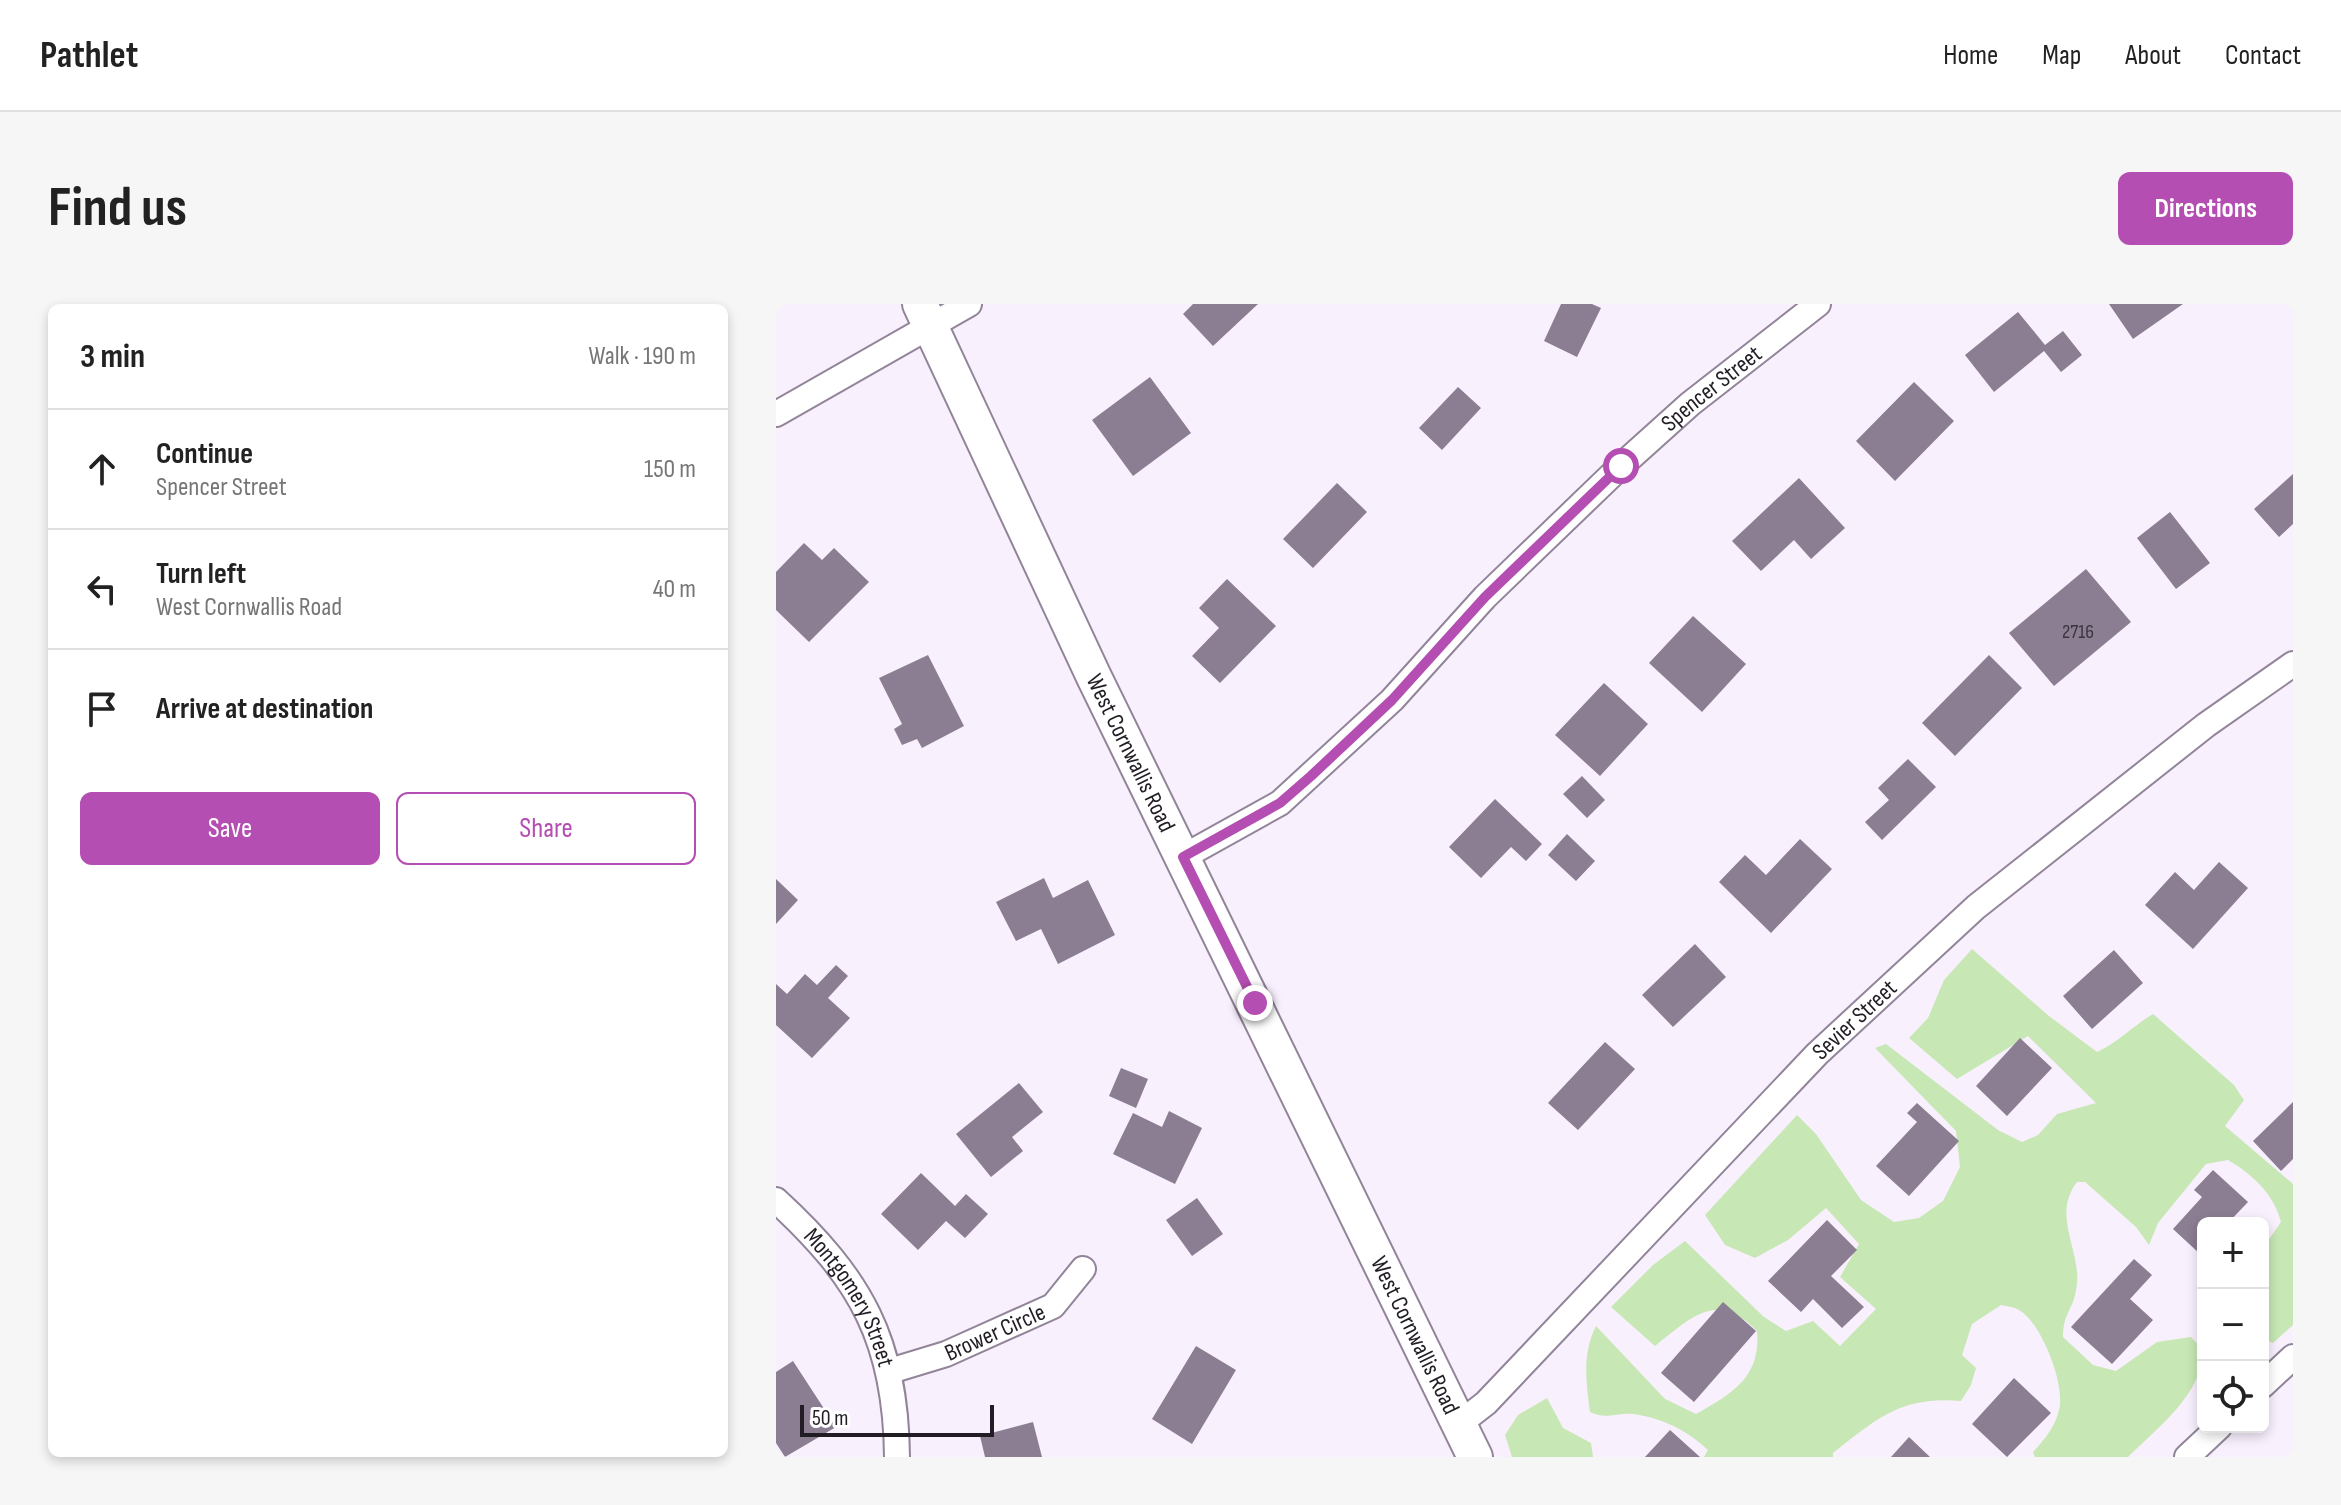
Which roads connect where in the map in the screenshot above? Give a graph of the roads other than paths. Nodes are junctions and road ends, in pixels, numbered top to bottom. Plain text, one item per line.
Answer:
1 (969, 304) edge
2 (1818, 304) edge
3 (925, 316) edge
4 (776, 414) edge
5 (2293, 664) edge
6 (1183, 857) junction
7 (776, 1200) edge
8 (1083, 1269) dead end
9 (2293, 1357) edge
10 (890, 1371) junction
11 (2269, 1379) edge
12 (1459, 1424) junction
13 (2213, 1433) edge
14 (897, 1457) edge
15 (1475, 1457) edge
16 (2187, 1457) edge

1 - 3 street
2 - 6 street, Spencer Street
3 - 4 street
3 - 6 street, West Cornwallis Road
5 - 12 street, Sevier Street
6 - 12 street, West Cornwallis Road
7 - 10 street, Montgomery Street
8 - 10 street, Brower Circle
9 - 11 street
10 - 14 street, Montgomery Street
12 - 15 street, West Cornwallis Road
13 - 16 street

